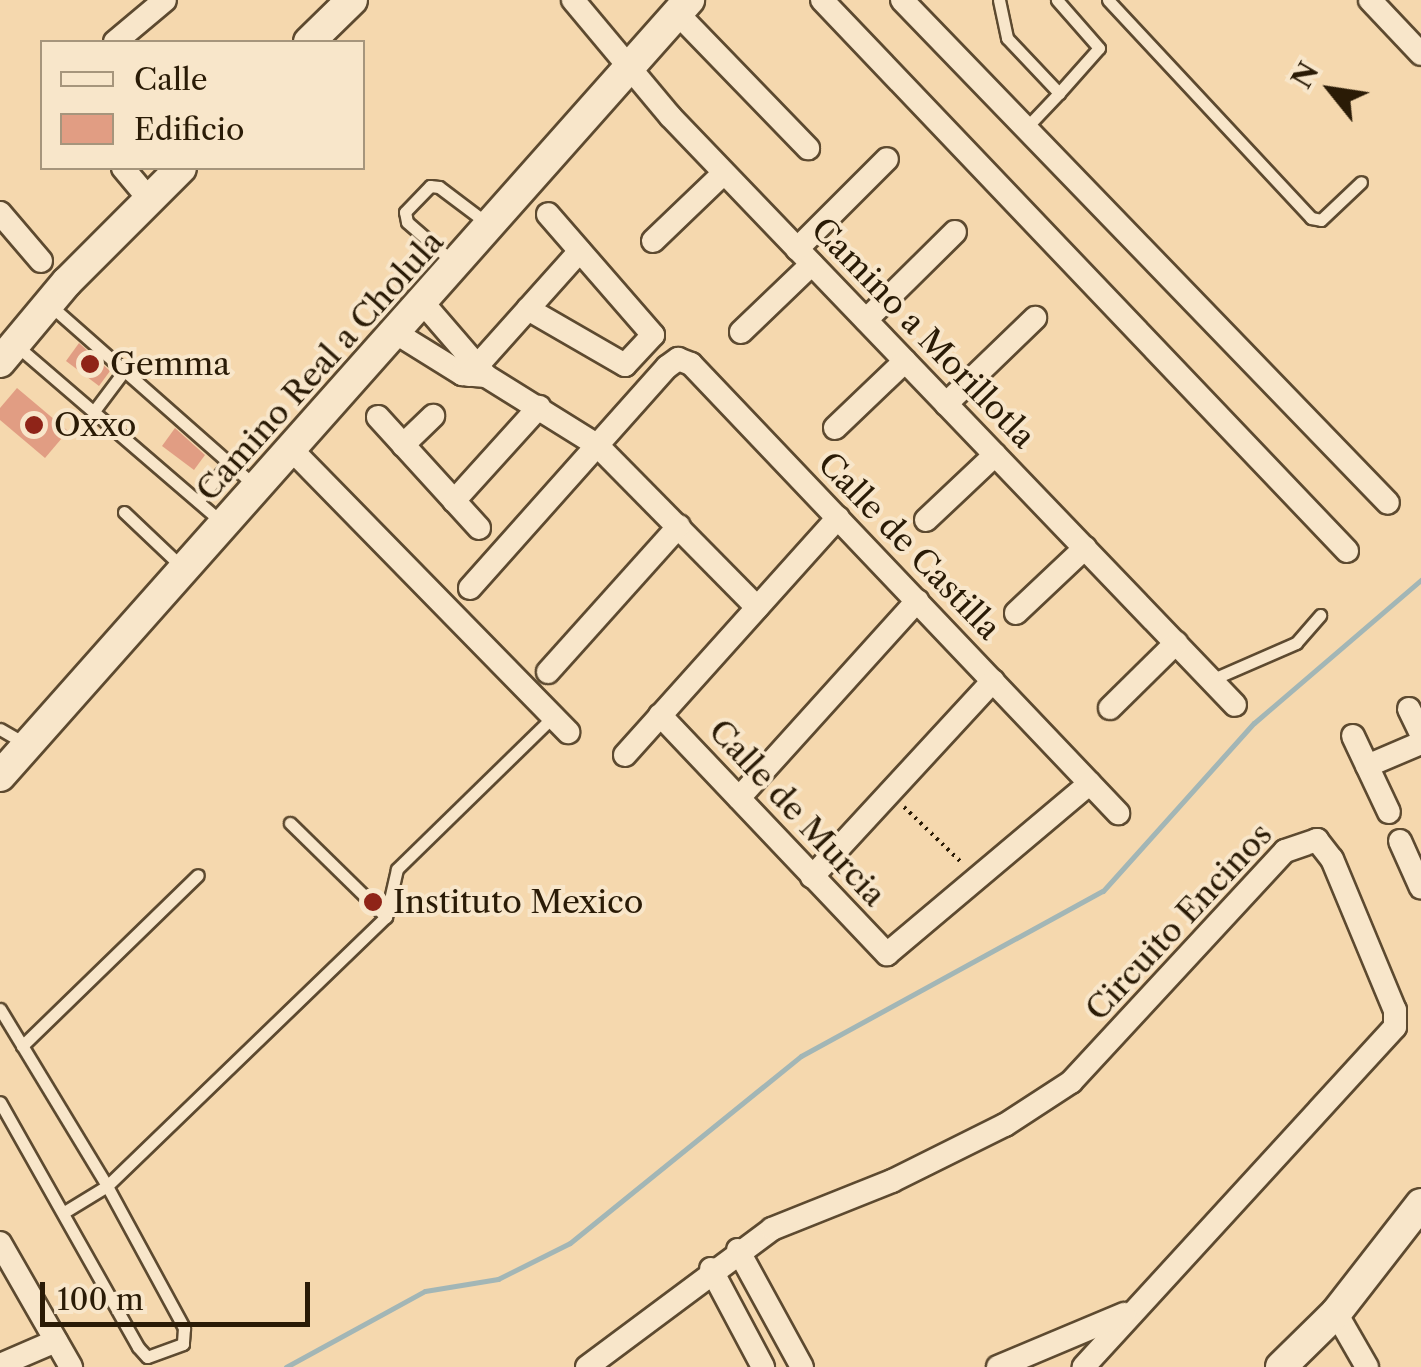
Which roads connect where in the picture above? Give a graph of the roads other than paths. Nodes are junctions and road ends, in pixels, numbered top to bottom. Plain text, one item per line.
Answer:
1 (352, 0) edge
2 (573, 0) edge
3 (822, 0) edge
4 (902, 0) edge
5 (1000, 0) edge
6 (1057, 0) edge
7 (1108, 0) edge
8 (1370, 0) edge
9 (154, 4) edge
10 (676, 4) edge
11 (118, 40) edge
12 (311, 40) edge
13 (1421, 54) edge
14 (634, 65) junction
15 (1059, 93) junction
16 (1025, 129) junction
17 (808, 148) dead end
18 (887, 159) dead end
19 (125, 170) edge
20 (179, 170) edge
21 (724, 173) junction
22 (1361, 182) dead end
23 (149, 199) junction
24 (0, 213) edge
25 (548, 214) dead end
26 (491, 226) junction
27 (955, 232) dead end
28 (653, 242) dead end
29 (580, 251) junction
30 (805, 256) junction
31 (41, 261) dead end
32 (456, 265) junction
33 (48, 303) junction
34 (423, 303) junction
35 (528, 310) junction
36 (1036, 318) dead end
37 (866, 320) junction
38 (741, 332) dead end
39 (396, 334) junction
40 (7, 353) edge
41 (454, 355) junction
42 (906, 361) junction
43 (124, 371) junction
44 (478, 372) junction
45 (946, 404) junction
46 (538, 407) junction
47 (94, 411) junction
48 (433, 416) dead end
49 (378, 417) dead end
50 (835, 428) dead end
51 (404, 445) junction
52 (597, 445) junction
53 (292, 450) junction
54 (995, 455) junction
55 (229, 463) junction
56 (258, 488) junction
57 (454, 501) junction
58 (198, 502) junction
59 (1388, 503) dead end
60 (124, 512) dead end
61 (838, 518) junction
62 (926, 520) dead end
63 (225, 524) junction
64 (679, 526) junction
65 (479, 528) dead end
66 (1085, 548) junction
67 (1347, 551) dead end
68 (184, 570) junction
69 (470, 588) dead end
70 (917, 601) junction
71 (757, 608) junction
72 (1016, 612) dead end
73 (1320, 615) dead end
74 (1176, 643) junction
75 (548, 672) dead end
76 (1211, 680) junction
77 (994, 682) junction
78 (1235, 705) dead end
79 (1110, 708) dead end
80 (1410, 709) dead end
81 (660, 716) junction
82 (560, 724) joint
83 (0, 728) edge
84 (1421, 734) edge
85 (1354, 736) dead end
86 (1421, 743) edge
87 (28, 745) junction
88 (624, 755) dead end
89 (1367, 766) junction
90 (0, 776) edge
91 (1090, 783) junction
92 (739, 798) junction
93 (1118, 812) dead end
94 (1389, 812) dead end
95 (290, 823) dead end
96 (1400, 841) dead end
97 (198, 875) dead end
98 (812, 877) junction
99 (1421, 888) edge
100 (386, 918) junction
101 (0, 1009) edge
102 (22, 1046) junction
103 (0, 1102) edge
104 (107, 1186) junction
105 (1421, 1204) edge
106 (66, 1211) junction
107 (0, 1243) edge
108 (738, 1250) junction
109 (711, 1269) junction
110 (1129, 1312) junction
111 (1336, 1313) junction
112 (56, 1341) junction
113 (0, 1364) edge
114 (70, 1367) edge
115 (587, 1367) edge
116 (763, 1367) edge
117 (802, 1367) edge
118 (998, 1367) edge
119 (1083, 1367) edge
120 (1280, 1367) edge
121 (1367, 1367) edge

1 - 12 main road
2 - 14 street, Camino a Morillotla
3 - 67 street
4 - 16 street
5 - 15 lane
6 - 15 lane
7 - 22 lane
8 - 13 street
9 - 11 street
10 - 14 main road, Camino Real a Cholula
10 - 17 street
14 - 21 street, Camino a Morillotla
14 - 26 main road, Camino Real a Cholula
15 - 16 lane
16 - 59 street
18 - 30 street
19 - 23 street
20 - 23 main road
21 - 28 street
21 - 30 street, Camino a Morillotla
23 - 33 main road
24 - 31 street
25 - 29 street
26 - 32 main road, Camino Real a Cholula
26 - 32 lane
27 - 37 street
29 - 35 street
29 - 35 street
30 - 37 street, Camino a Morillotla
30 - 38 street
32 - 34 main road, Camino Real a Cholula
33 - 40 main road
33 - 43 lane
34 - 39 main road, Camino Real a Cholula
34 - 41 street
35 - 44 street
36 - 45 street
37 - 42 street, Camino a Morillotla
39 - 41 street
39 - 53 main road, Camino Real a Cholula
40 - 47 lane
41 - 44 street
42 - 45 street, Camino a Morillotla
42 - 50 street
43 - 47 lane
43 - 55 lane
44 - 46 street
45 - 54 street, Camino a Morillotla
46 - 52 street
46 - 57 street
47 - 58 lane
48 - 51 street
49 - 51 street
51 - 57 street
52 - 61 street, Calle de Castilla
52 - 64 street
52 - 69 street
53 - 56 main road, Camino Real a Cholula
53 - 82 street
54 - 62 street
54 - 66 street, Camino a Morillotla
55 - 56 lane
55 - 58 lane
56 - 63 main road, Camino Real a Cholula
57 - 65 street
58 - 63 lane
60 - 68 lane
61 - 70 street, Calle de Castilla
61 - 71 street
63 - 68 main road, Camino Real a Cholula
64 - 71 street
64 - 75 street
66 - 72 street
66 - 74 street, Camino a Morillotla
68 - 87 main road, Camino Real a Cholula
70 - 77 street, Calle de Castilla
70 - 92 street
71 - 81 street
73 - 76 lane
74 - 76 street, Camino a Morillotla
74 - 79 street
76 - 78 street, Camino a Morillotla
77 - 91 street, Calle de Castilla
77 - 98 street
80 - 84 street
81 - 88 street
81 - 92 street, Calle de Murcia
82 - 100 lane
83 - 87 lane
85 - 89 street
86 - 89 street
87 - 90 main road, Camino Real a Cholula
89 - 94 street
91 - 93 street, Calle de Castilla
91 - 98 street, Calle de Murcia
92 - 98 street, Calle de Murcia
95 - 100 lane
96 - 99 street
97 - 102 lane
100 - 104 lane
101 - 102 lane
102 - 104 lane
103 - 106 lane
104 - 106 lane
104 - 106 lane
105 - 111 main road
107 - 112 street
108 - 109 street, Circuito Encinos
108 - 110 street, Circuito Encinos
108 - 117 street
109 - 115 street, Circuito Encinos
109 - 116 street
110 - 118 street, Circuito Encinos
110 - 119 street, Circuito Encinos
111 - 120 main road
111 - 121 street
112 - 113 street
112 - 114 street

